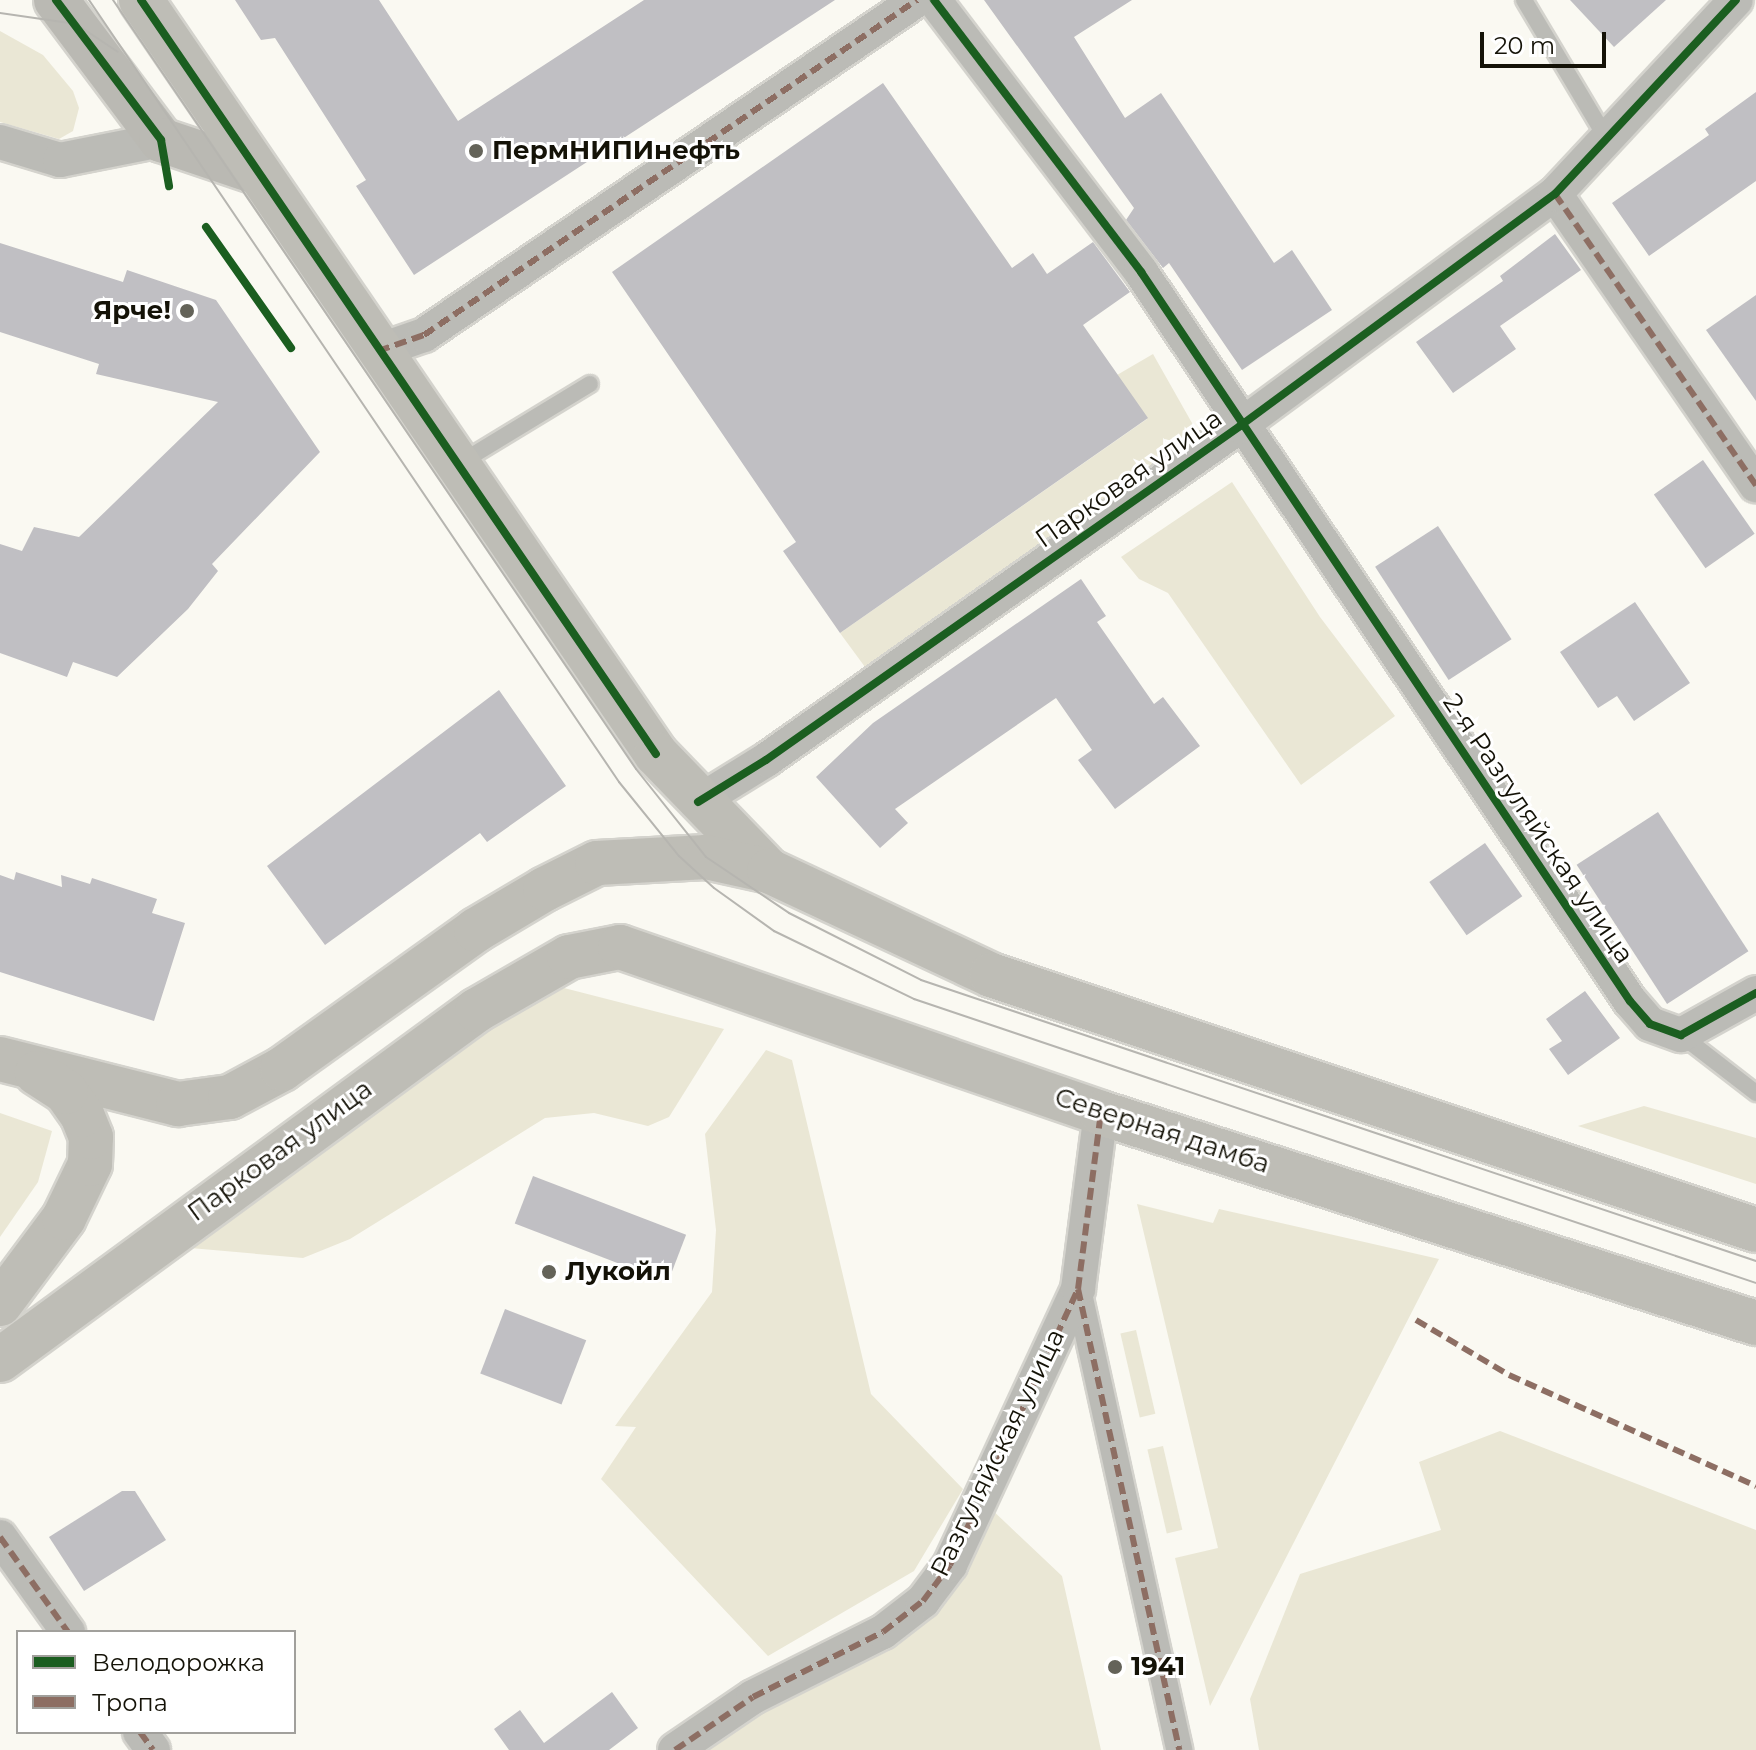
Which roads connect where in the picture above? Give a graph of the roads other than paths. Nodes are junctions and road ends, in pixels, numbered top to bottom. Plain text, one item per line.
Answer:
1 (56, 0) edge
2 (141, 0) edge
3 (917, 0) edge
4 (934, 0) edge
5 (1524, 0) edge
6 (1736, 0) edge
7 (1607, 139) junction
8 (161, 140) junction
9 (0, 142) edge
10 (256, 172) junction
11 (1555, 194) junction
12 (378, 351) junction
13 (590, 384) dead end
14 (1240, 426) junction
15 (455, 466) junction
16 (1756, 485) edge
17 (698, 802) junction
18 (769, 871) junction
19 (569, 957) joint
20 (1756, 993) edge
21 (1681, 1035) junction
22 (2, 1060) edge
23 (1756, 1093) edge
24 (1101, 1113) junction
25 (1756, 1230) edge
26 (1078, 1289) junction
27 (0, 1304) edge
28 (1756, 1323) edge
29 (0, 1360) edge
30 (0, 1537) edge
31 (67, 1630) edge
32 (675, 1750) edge
33 (1179, 1750) edge

1 - 8 main road
2 - 10 main road
3 - 12 street
4 - 14 street, 2-я Разгуляйская улица
5 - 7 lane
6 - 7 street, Парковая улица
7 - 11 street, Парковая улица
8 - 9 street
8 - 10 main road
10 - 12 main road
11 - 14 street, Парковая улица
11 - 16 street
12 - 15 main road
13 - 15 lane
14 - 17 street, Парковая улица
14 - 21 street, 2-я Разгуляйская улица
15 - 17 main road
17 - 18 main road
18 - 22 main road
18 - 25 main road
19 - 24 main road, Северная дамба
19 - 29 main road, Парковая улица
20 - 21 street
21 - 23 lane
22 - 27 main road
24 - 26 street, Разгуляйская улица
24 - 28 main road, Северная дамба
26 - 32 street, Разгуляйская улица
26 - 33 street
30 - 31 street

